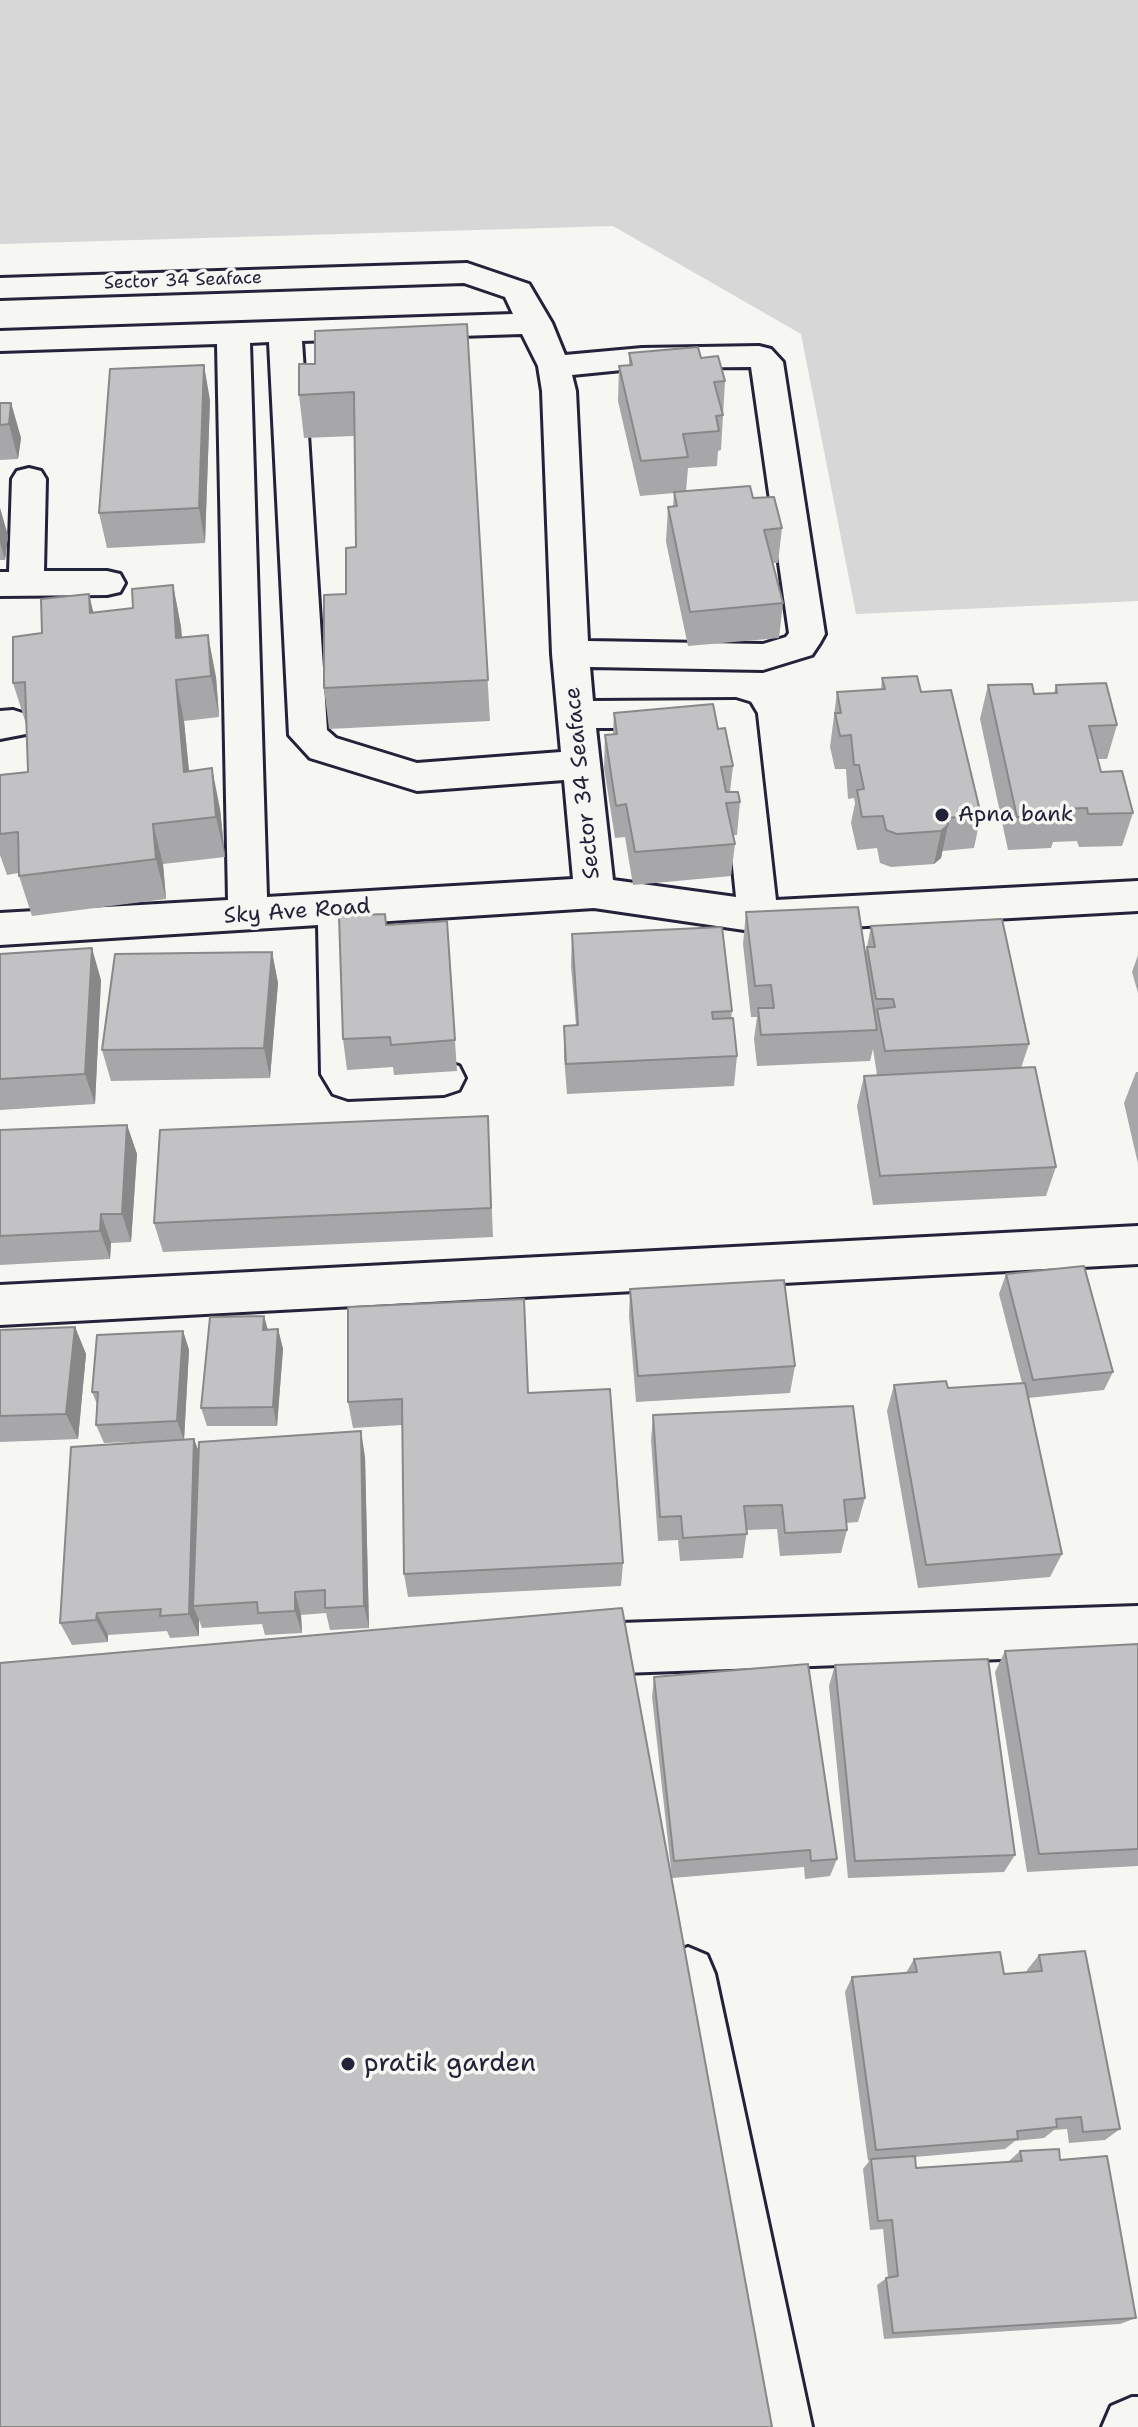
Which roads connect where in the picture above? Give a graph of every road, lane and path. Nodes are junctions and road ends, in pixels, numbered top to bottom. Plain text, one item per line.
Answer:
1 (0, 288) edge
2 (536, 323) junction
3 (285, 331) junction
4 (233, 333) junction
5 (0, 341) edge
6 (554, 366) junction
7 (29, 479) dead end
8 (107, 583) dead end
9 (13, 584) edge
10 (570, 654) junction
11 (576, 715) junction
12 (581, 765) junction
13 (594, 893) junction
14 (1138, 896) edge
15 (339, 910) junction
16 (249, 915) junction
17 (758, 916) junction
18 (0, 929) edge
19 (444, 1078) dead end
20 (1138, 1245) edge
21 (0, 1305) edge
22 (1138, 1630) edge
23 (525, 1655) edge
24 (678, 1928) edge
25 (782, 2427) edge
26 (1132, 2427) edge
27 (1138, 2427) edge

1 - 2 street, Sector 34 Seaface
2 - 3 street
2 - 6 street, Sector 34 Seaface
3 - 4 street
3 - 12 street
4 - 5 street
4 - 16 street
6 - 10 street, Sector 34 Seaface
6 - 10 street
7 - 9 street
8 - 9 street
10 - 11 street, Sector 34 Seaface
11 - 12 street, Sector 34 Seaface
11 - 17 street
12 - 13 street, Sector 34 Seaface
13 - 15 street, Sky Ave Road
13 - 17 street, Sector 34 Seaface
14 - 17 street, Sector 34 Seaface
15 - 16 street, Sky Ave Road
15 - 19 street
16 - 18 street, Sky Ave Road
20 - 21 street
22 - 23 street
24 - 25 street
26 - 27 street

